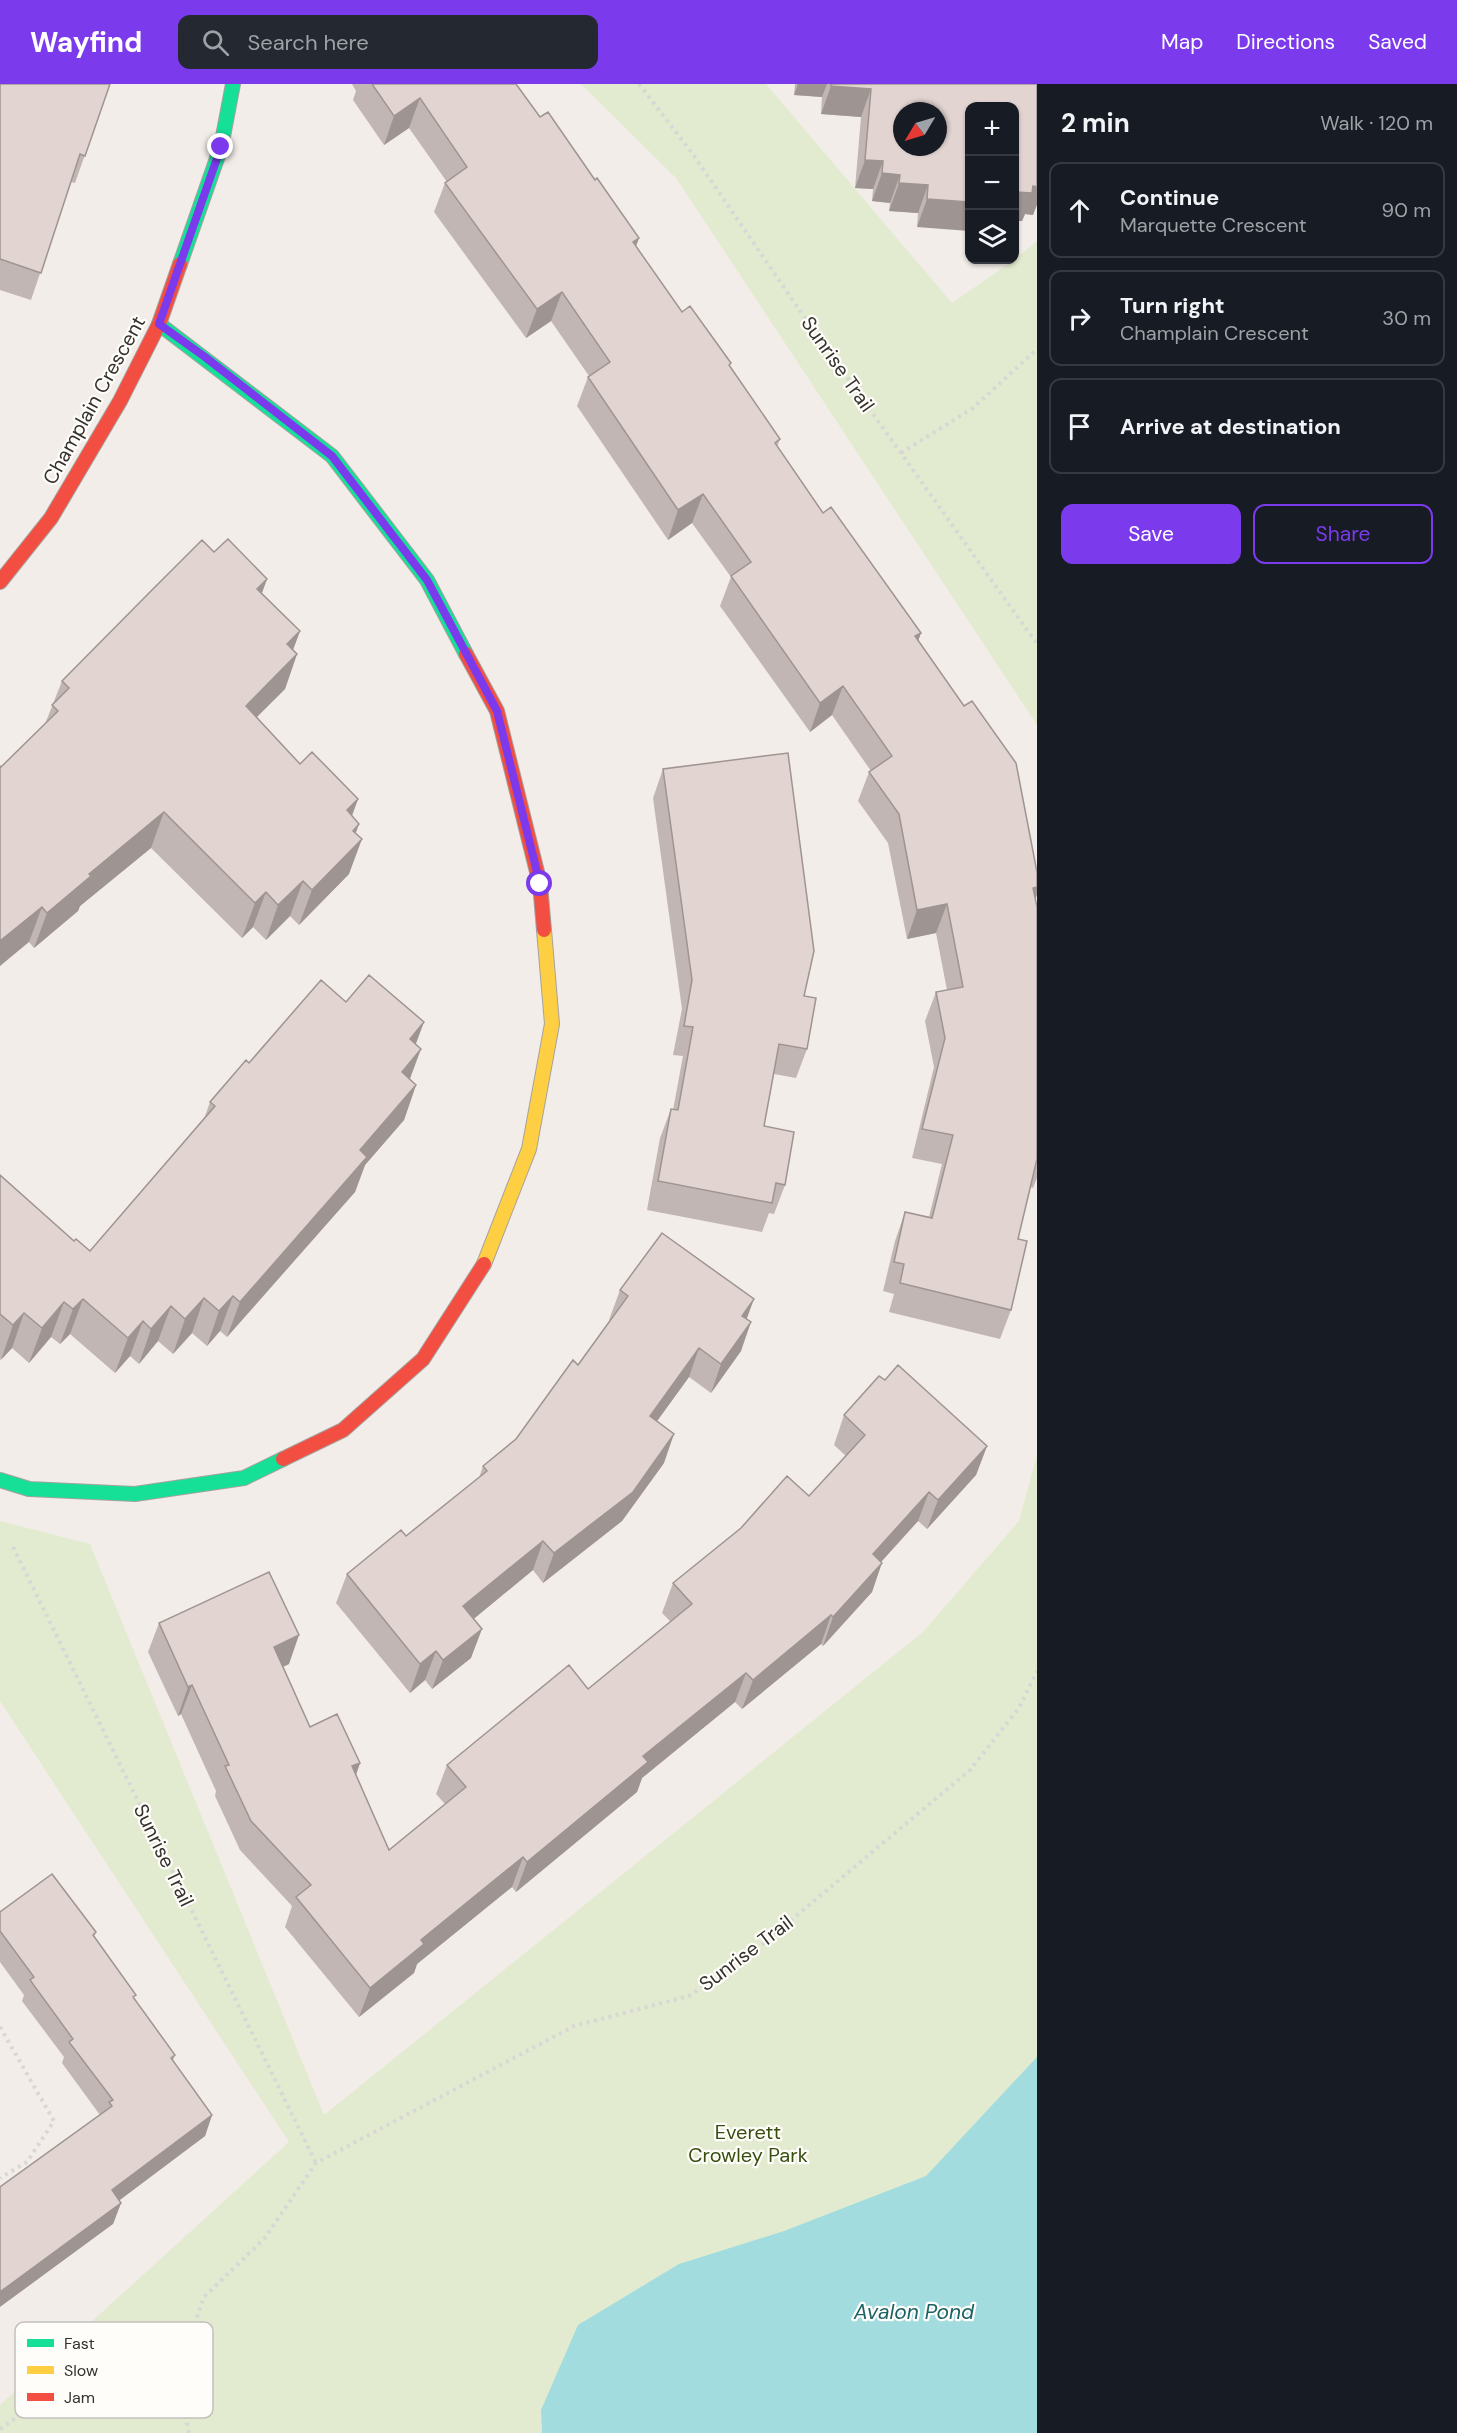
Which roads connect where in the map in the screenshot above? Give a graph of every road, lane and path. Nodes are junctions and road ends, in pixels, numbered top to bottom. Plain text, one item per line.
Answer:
1 (233, 84) edge
2 (639, 84) edge
3 (159, 324) junction
4 (1037, 349) edge
5 (901, 453) junction
6 (0, 582) edge
7 (1037, 644) edge
8 (0, 1480) edge
9 (13, 1546) dead end
10 (1037, 1671) edge
11 (0, 2027) edge
12 (316, 2163) junction
13 (0, 2178) edge
14 (195, 2322) edge
15 (16, 2418) edge
16 (186, 2418) edge
17 (0, 2429) edge
18 (189, 2433) edge

1 - 3 street, Champlain Crescent
2 - 5 path, Sunrise Trail
3 - 6 street, Champlain Crescent
3 - 8 street
4 - 5 path
5 - 7 path, Sunrise Trail
9 - 12 path, Sunrise Trail
10 - 12 path, Sunrise Trail
11 - 13 path
12 - 14 path, Sunrise Trail
15 - 17 path
16 - 18 path

